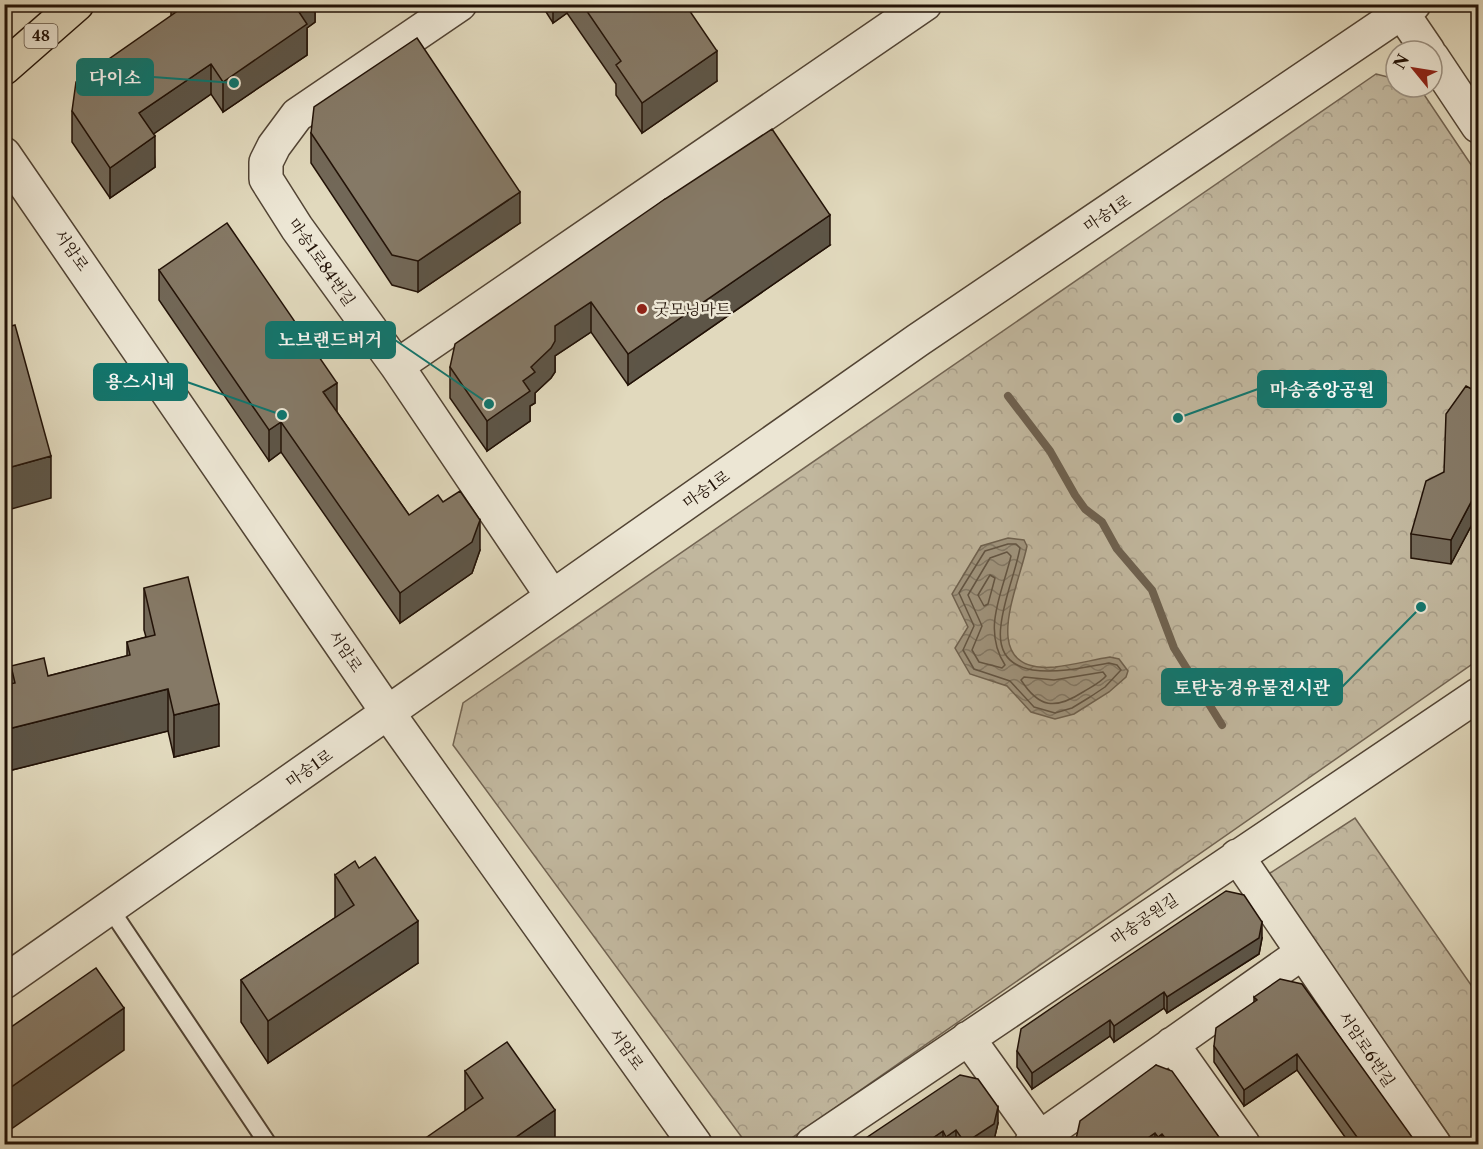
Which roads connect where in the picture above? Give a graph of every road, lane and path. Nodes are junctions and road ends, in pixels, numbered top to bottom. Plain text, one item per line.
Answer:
1 (77, 4) edge
2 (460, 4) edge
3 (925, 4) edge
4 (1404, 7) edge
5 (1421, 39) edge
6 (4, 69) edge
7 (1444, 75) edge
8 (1479, 126) edge
9 (4, 154) edge
10 (397, 366) junction
11 (552, 596) junction
12 (1479, 694) edge
13 (388, 713) junction
14 (1237, 856) junction
15 (109, 907) junction
16 (1302, 953) junction
17 (4, 982) edge
18 (968, 1038) junction
19 (1172, 1044) junction
20 (1038, 1142) edge
21 (268, 1144) edge
22 (695, 1144) edge
23 (812, 1144) edge
24 (1243, 1144) edge
25 (1434, 1144) edge

1 - 6 main road, 48
2 - 10 street, 마송1로84번길
3 - 10 street
4 - 5 street
4 - 11 street, 마송1로
7 - 8 street
9 - 13 street, 서암로
10 - 11 street, 마송1로84번길
11 - 13 street, 마송1로
12 - 14 street, 마송공원길
13 - 15 street, 마송1로
13 - 22 street, 서암로
14 - 16 street, 서암로6번길
14 - 18 street, 마송공원길
15 - 17 street, 마송1로
15 - 21 lane
16 - 19 street
16 - 25 street, 서암로6번길
18 - 20 street
18 - 23 street, 마송공원길
19 - 20 street
19 - 24 street

